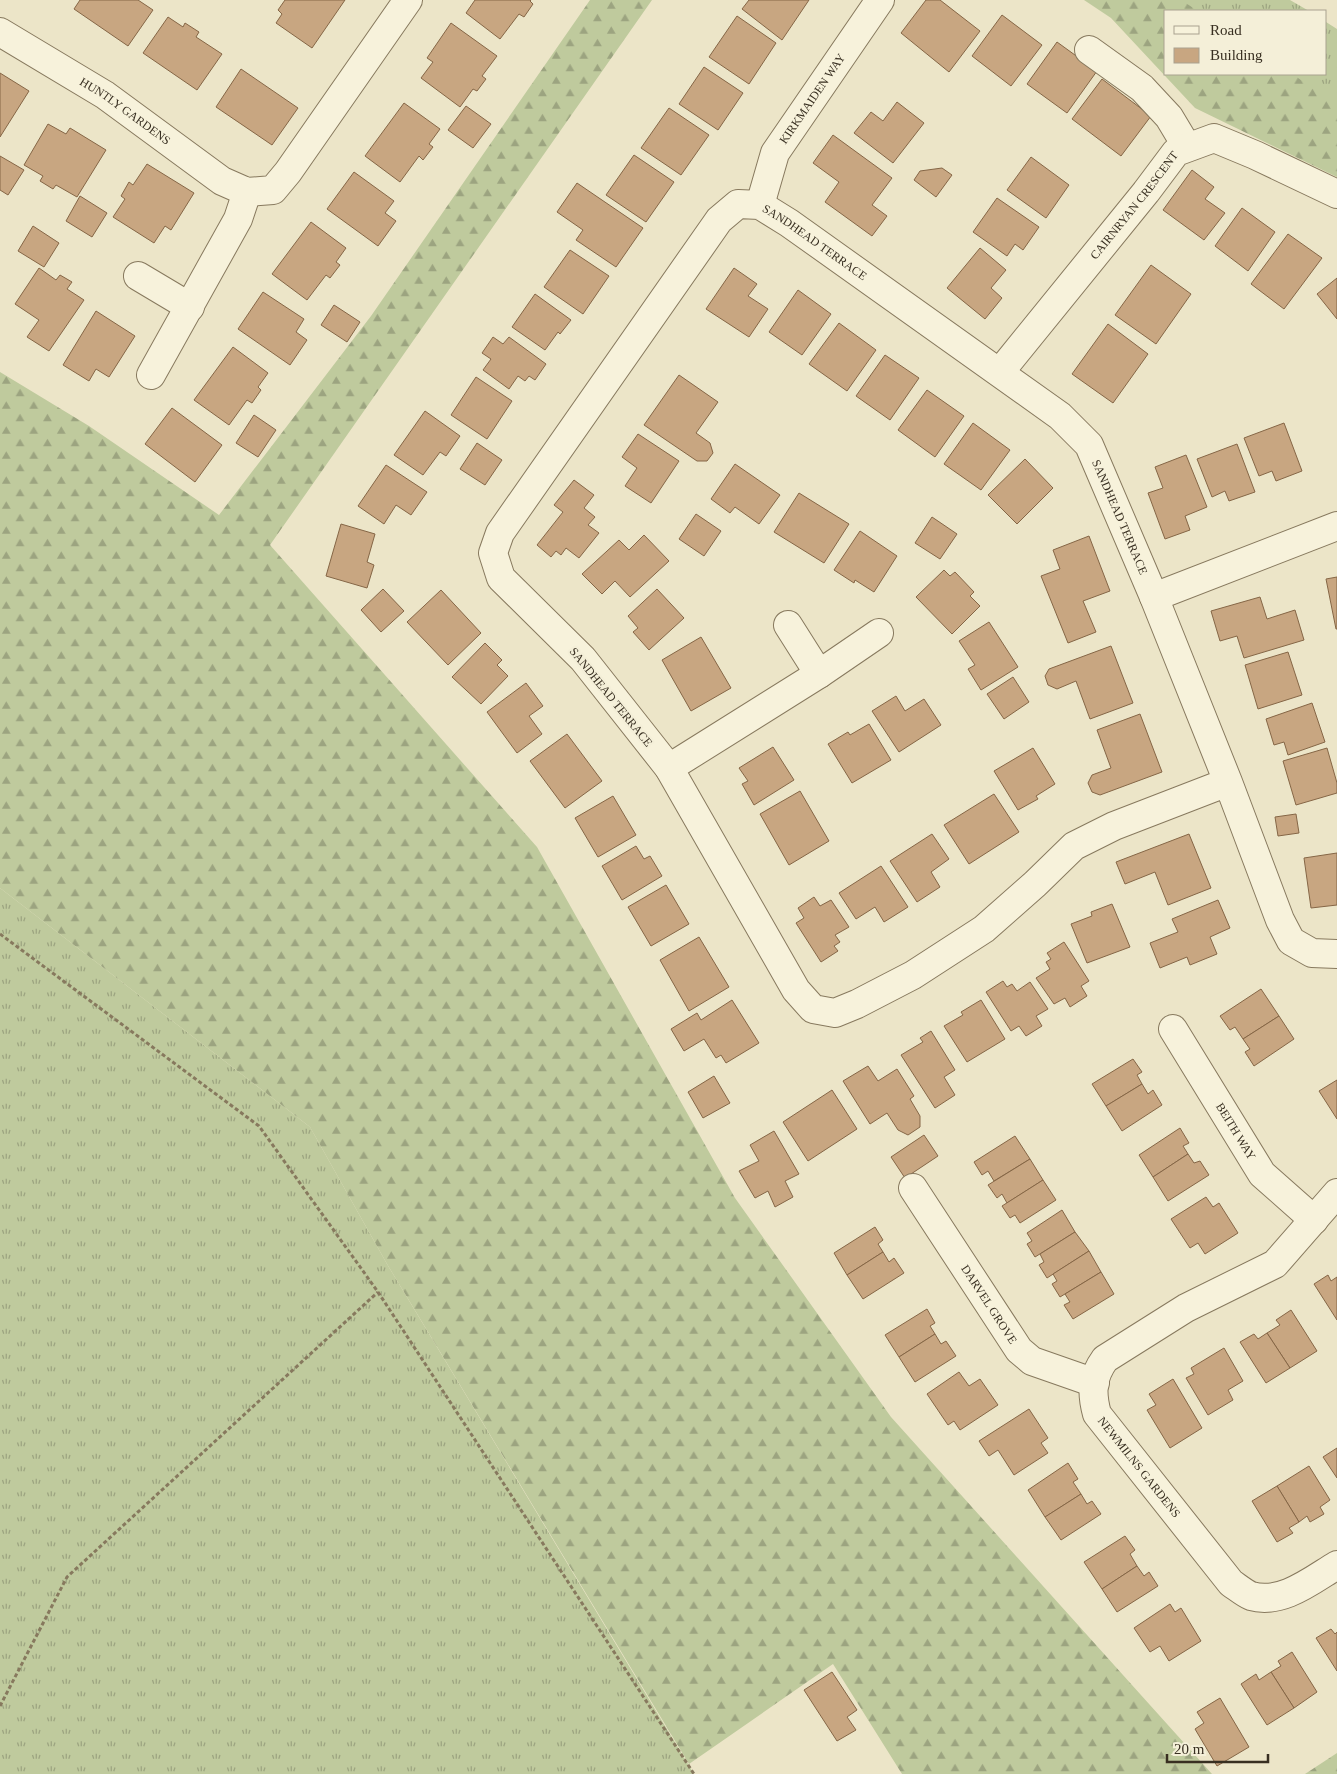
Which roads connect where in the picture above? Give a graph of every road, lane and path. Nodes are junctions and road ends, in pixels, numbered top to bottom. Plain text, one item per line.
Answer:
1 (408, 0) edge
2 (880, 0) edge
3 (0, 32) edge
4 (1089, 50) dead end
5 (1187, 147) junction
6 (247, 192) junction
7 (1337, 194) edge
8 (760, 205) junction
9 (138, 276) dead end
10 (190, 307) junction
11 (1000, 372) junction
12 (151, 375) dead end
13 (1337, 526) edge
14 (1154, 597) junction
15 (788, 626) dead end
16 (879, 633) dead end
17 (819, 674) junction
18 (669, 768) junction
19 (1228, 782) junction
20 (0, 934) edge
21 (1337, 954) edge
22 (1173, 1029) dead end
23 (913, 1188) dead end
24 (1337, 1192) edge
25 (1314, 1220) junction
26 (378, 1292) junction
27 (1095, 1383) junction
28 (1337, 1565) edge
29 (0, 1706) edge
30 (694, 1774) edge

1 - 6 street, HUNTLY GARDENS
2 - 8 street, KIRKMAIDEN WAY
3 - 6 street, HUNTLY GARDENS
4 - 5 street
5 - 7 street, CAIRNRYAN CRESCENT
5 - 11 street, CAIRNRYAN CRESCENT
6 - 10 street
8 - 11 street, SANDHEAD TERRACE
8 - 18 street, SANDHEAD TERRACE
9 - 10 street
10 - 12 street
11 - 14 street, SANDHEAD TERRACE
13 - 14 street
14 - 19 street, SANDHEAD TERRACE
15 - 17 street
16 - 17 street
17 - 18 street
18 - 19 street, SANDHEAD TERRACE
19 - 21 street, SANDHEAD TERRACE
20 - 26 path
22 - 25 street, BEITH WAY
23 - 27 street, DARVEL GROVE
24 - 25 street, NEWMILNS GARDENS
25 - 27 street, NEWMILNS GARDENS
26 - 29 path
26 - 30 path
27 - 28 street, NEWMILNS GARDENS

